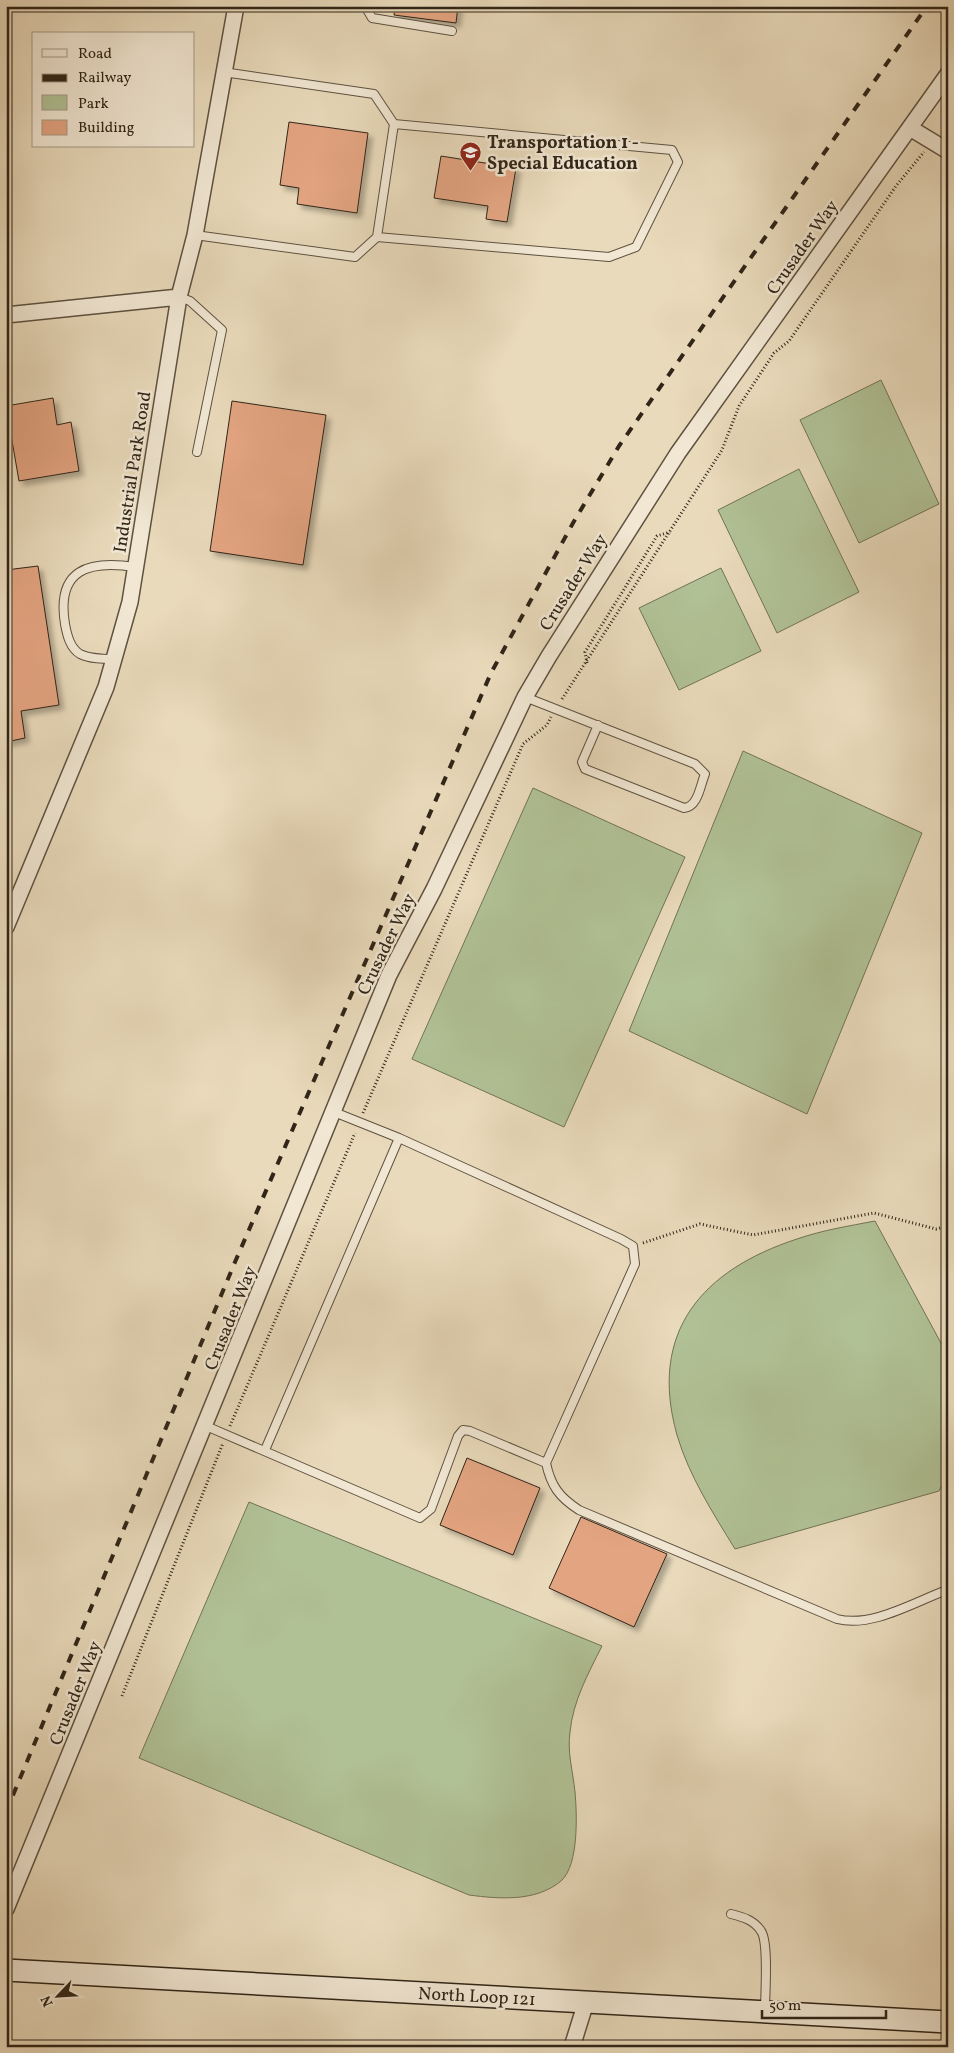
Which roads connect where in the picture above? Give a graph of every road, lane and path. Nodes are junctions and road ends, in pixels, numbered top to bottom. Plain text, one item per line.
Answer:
1 (236, 6) edge
2 (365, 6) edge
3 (452, 31) dead end
4 (223, 72) junction
5 (948, 74) edge
6 (394, 124) junction
7 (910, 128) junction
8 (933, 142) junction
9 (948, 151) edge
10 (195, 235) junction
11 (377, 237) junction
12 (179, 297) junction
13 (6, 315) edge
14 (197, 452) dead end
15 (670, 532) junction
16 (136, 567) junction
17 (114, 659) junction
18 (587, 663) junction
19 (526, 697) junction
20 (556, 708) junction
21 (598, 725) junction
22 (6, 927) edge
23 (334, 1112) junction
24 (360, 1122) junction
25 (399, 1138) junction
26 (948, 1226) edge
27 (633, 1246) junction
28 (206, 1426) junction
29 (226, 1434) junction
30 (265, 1450) junction
31 (546, 1463) junction
32 (947, 1590) edge
33 (122, 1696) dead end
34 (6, 1909) edge
35 (731, 1914) dead end
36 (6, 1970) edge
37 (586, 2002) junction
38 (765, 2012) junction
39 (948, 2022) edge
40 (572, 2047) edge

1 - 4 street, Industrial Park Road
2 - 3 lane
4 - 6 lane
4 - 10 street, Industrial Park Road
5 - 7 street, Crusader Way
6 - 11 lane
6 - 11 lane
7 - 8 street
7 - 19 street, Crusader Way
8 - 9 street
8 - 15 path
10 - 11 lane
10 - 12 street, Industrial Park Road
12 - 13 street
12 - 14 lane
12 - 16 street, Industrial Park Road
15 - 18 path
15 - 18 path
16 - 17 street, Industrial Park Road
16 - 17 lane
17 - 22 street, Industrial Park Road
18 - 20 path
19 - 20 lane
19 - 23 street, Crusader Way
20 - 21 lane
20 - 24 path
21 - 21 lane
23 - 24 lane
23 - 28 street, Crusader Way
24 - 25 lane
24 - 29 path
25 - 27 lane
25 - 30 lane
26 - 27 path
27 - 31 lane
28 - 29 lane
28 - 34 street, Crusader Way
29 - 30 lane
29 - 33 path
30 - 31 lane
31 - 32 lane
35 - 38 lane
36 - 37 main road, North Loop 121
37 - 38 main road, North Loop 121
37 - 40 street
38 - 39 main road, North Loop 121

